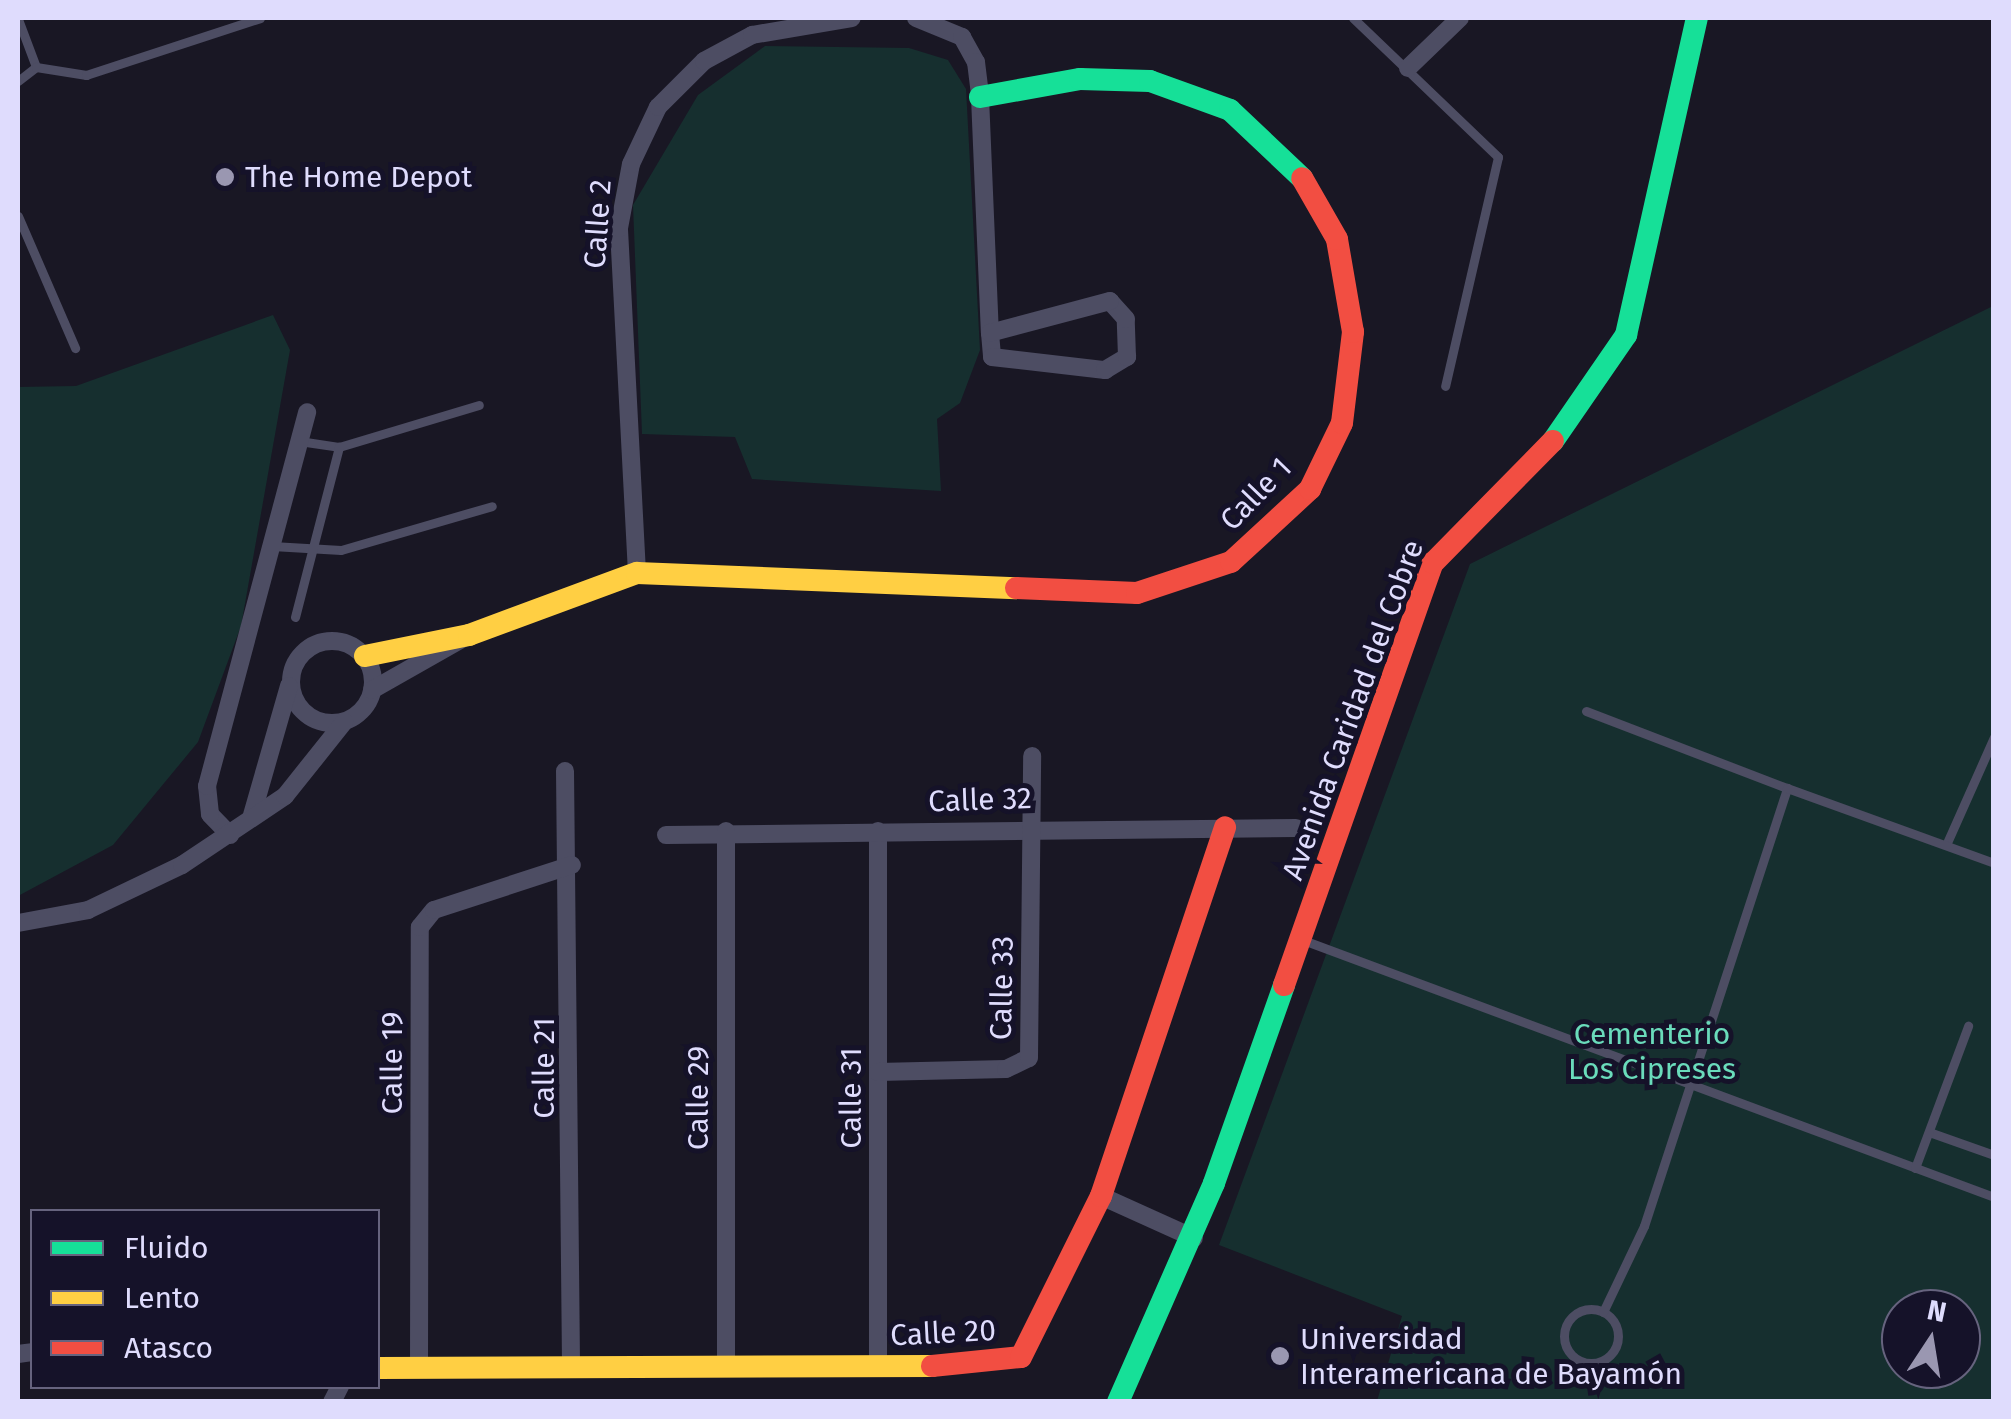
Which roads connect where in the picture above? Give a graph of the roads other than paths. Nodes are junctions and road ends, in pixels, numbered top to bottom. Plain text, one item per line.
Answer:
1 (260, 18) edge
2 (852, 18) edge
3 (916, 18) edge
4 (1353, 18) edge
5 (1460, 18) edge
6 (1697, 18) edge
7 (18, 19) edge
8 (36, 68) junction
9 (1408, 68) junction
10 (18, 81) edge
11 (980, 98) junction
12 (18, 216) edge
13 (990, 333) junction
14 (75, 348) dead end
15 (1445, 386) dead end
16 (478, 405) dead end
17 (307, 412) dead end
18 (299, 441) junction
19 (339, 447) junction
20 (492, 506) dead end
21 (270, 546) junction
22 (311, 552) junction
23 (637, 573) junction
24 (296, 617) dead end
25 (469, 635) junction
26 (365, 656) junction
27 (291, 682) junction
28 (372, 690) junction
29 (1586, 711) dead end
30 (344, 722) junction
31 (1994, 737) edge
32 (1032, 756) dead end
33 (565, 771) dead end
34 (1787, 788) junction
35 (252, 816) junction
36 (1032, 826) junction
37 (1225, 827) junction
38 (1296, 828) dead end
39 (726, 831) junction
40 (878, 831) junction
41 (666, 834) dead end
42 (230, 835) junction
43 (1946, 846) junction
44 (1994, 863) edge
45 (572, 865) junction
46 (18, 922) edge
47 (1300, 939) junction
48 (1968, 1026) dead end
49 (878, 1072) junction
50 (1690, 1084) junction
51 (1929, 1132) junction
52 (1994, 1155) edge
53 (1915, 1168) junction
54 (1100, 1196) junction
55 (1994, 1197) edge
56 (1194, 1238) junction
57 (1603, 1312) junction
58 (572, 1365) junction
59 (726, 1365) junction
60 (878, 1366) junction
61 (419, 1367) junction
62 (380, 1368) edge
63 (1118, 1402) edge

1 - 8 lane
2 - 23 street, Calle 2
3 - 11 street
4 - 9 lane
5 - 9 street
6 - 47 street, Avenida Caridad del Cobre
7 - 8 lane
8 - 10 lane
9 - 15 lane
11 - 13 street
11 - 23 street, Calle 1
12 - 14 lane
13 - 13 street
16 - 19 lane
17 - 18 street
18 - 19 lane
18 - 21 street
19 - 22 lane
20 - 22 lane
21 - 22 lane
21 - 42 street
22 - 24 lane
23 - 25 street, Calle 1
25 - 26 street, Calle 1
25 - 28 street, Calle 1
26 - 27 street
26 - 28 street
27 - 30 street
27 - 35 street
28 - 30 street
29 - 34 lane
30 - 35 street
31 - 43 lane
32 - 36 street
33 - 45 street, Calle 21
34 - 43 lane
34 - 50 lane
35 - 42 street
36 - 37 street, Calle 32
36 - 40 street, Calle 32
36 - 49 street, Calle 33
37 - 38 street, Calle 32
37 - 54 street, Calle 20
39 - 40 street, Calle 32
39 - 41 street, Calle 32
39 - 59 street, Calle 29
40 - 49 street, Calle 31
42 - 46 street
43 - 44 lane
45 - 58 street, Calle 21
45 - 61 street, Calle 19
47 - 50 lane
47 - 56 street, Avenida Caridad del Cobre
48 - 51 lane
49 - 60 street, Calle 31
50 - 53 lane
50 - 57 lane
51 - 52 lane
51 - 53 lane
53 - 55 lane
54 - 56 street
54 - 60 street, Calle 20
56 - 63 street, Avenida Caridad del Cobre
57 - 57 lane
58 - 59 street, Calle 20
58 - 61 street, Calle 20
59 - 60 street, Calle 20
61 - 62 street, Calle 20

